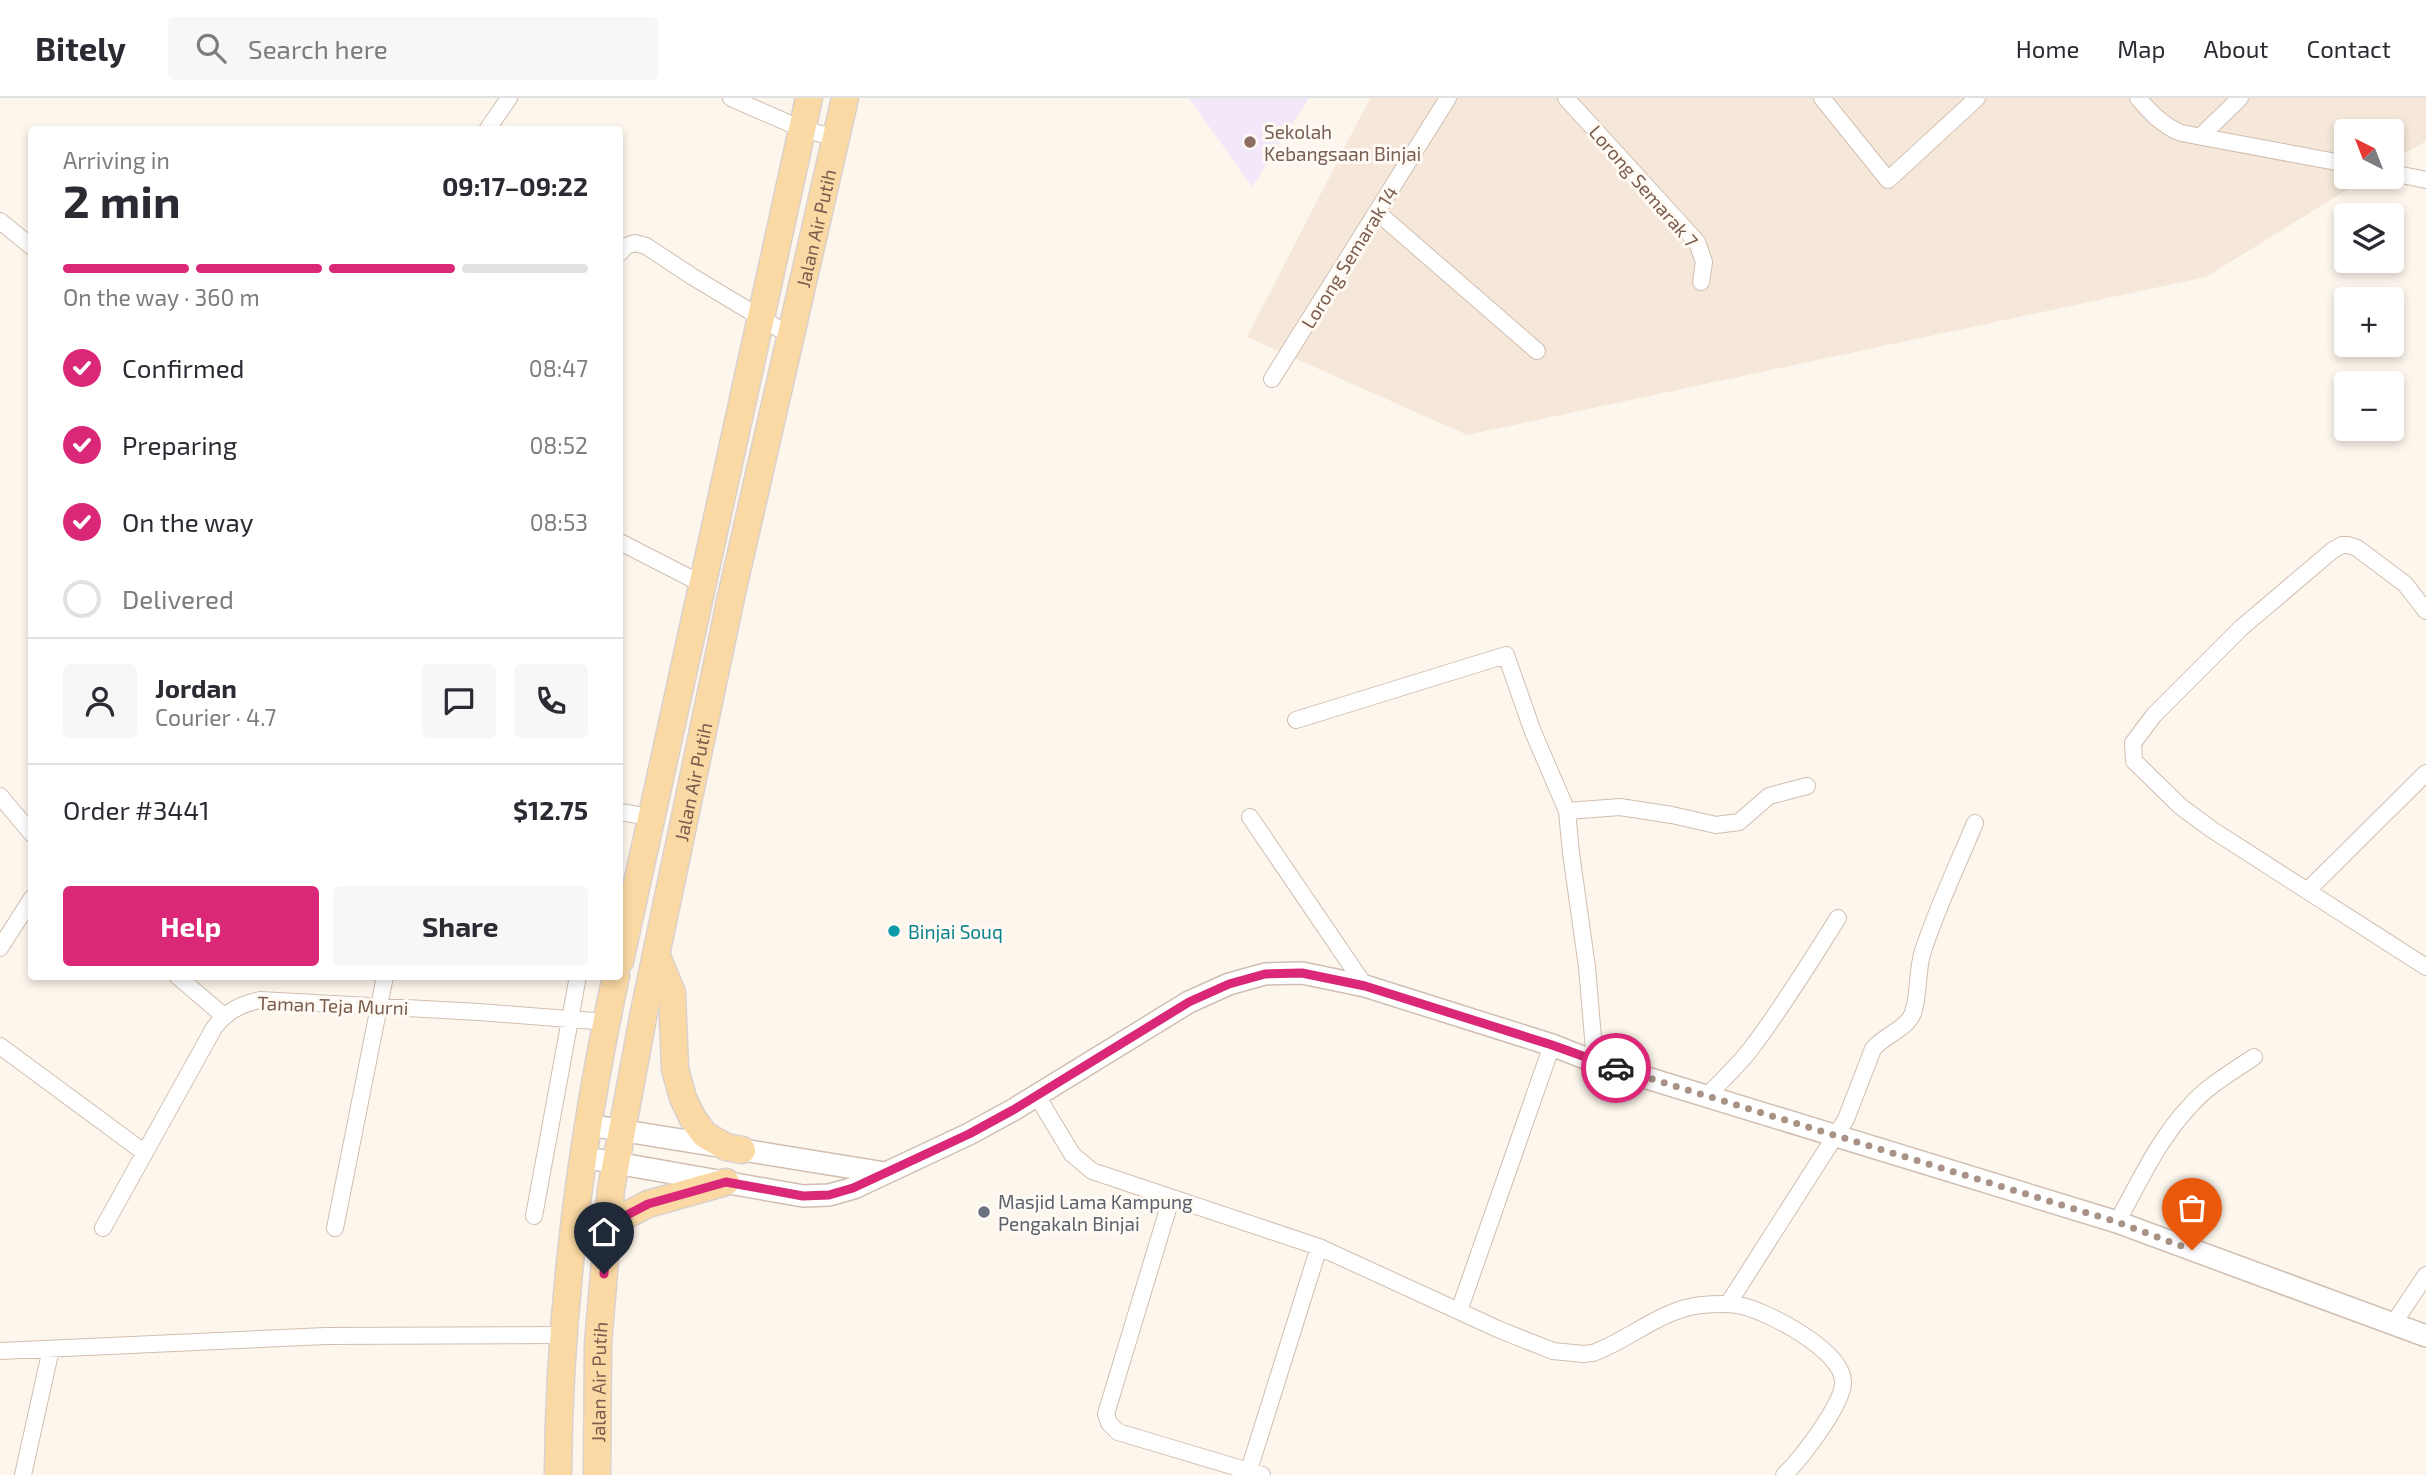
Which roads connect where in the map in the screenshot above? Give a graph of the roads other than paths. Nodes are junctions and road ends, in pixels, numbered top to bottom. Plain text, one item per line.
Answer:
1 (509, 98) edge
2 (731, 98) edge
3 (809, 98) edge
4 (845, 98) edge
5 (1448, 98) edge
6 (1566, 98) edge
7 (1822, 98) edge
8 (1977, 98) edge
9 (2138, 98) edge
10 (2240, 98) edge
11 (490, 126) edge
12 (802, 129) junction
13 (2201, 136) junction
14 (837, 138) junction
15 (2334, 162) edge
16 (2404, 175) edge
17 (2426, 180) edge
18 (1377, 212) junction
19 (0, 220) edge
20 (28, 244) edge
21 (623, 250) edge
22 (1701, 282) dead end
23 (760, 318) junction
24 (791, 337) junction
25 (1537, 351) dead end
26 (1272, 379) dead end
27 (623, 544) edge
28 (702, 584) junction
29 (2426, 611) edge
30 (1296, 720) dead end
31 (2426, 773) edge
32 (1807, 786) dead end
33 (0, 796) edge
34 (1567, 811) junction
35 (623, 812) edge
36 (650, 817) junction
37 (1250, 817) dead end
38 (1975, 823) dead end
39 (28, 829) edge
40 (2308, 890) junction
41 (28, 904) edge
42 (1838, 918) dead end
43 (623, 947) edge
44 (0, 948) edge
45 (656, 954) junction
46 (2426, 967) edge
47 (182, 980) edge
48 (384, 980) edge
49 (577, 980) edge
50 (615, 980) edge
51 (1365, 986) junction
52 (379, 1006) junction
53 (224, 1016) junction
54 (569, 1019) junction
55 (607, 1022) junction
56 (1552, 1045) junction
57 (0, 1046) edge
58 (2254, 1057) dead end
59 (1595, 1062) junction
60 (1708, 1095) junction
61 (1037, 1096) junction
62 (588, 1125) junction
63 (622, 1130) junction
64 (1836, 1135) junction
65 (743, 1150) junction
66 (145, 1153) junction
67 (582, 1157) junction
68 (616, 1163) junction
69 (885, 1173) junction
70 (726, 1182) junction
71 (1171, 1199) junction
72 (534, 1216) dead end
73 (2117, 1222) junction
74 (608, 1225) junction
75 (103, 1228) dead end
76 (335, 1228) dead end
77 (1319, 1247) junction
78 (2426, 1275) edge
79 (1728, 1304) junction
80 (1459, 1311) junction
81 (2393, 1324) junction
82 (563, 1335) junction
83 (2426, 1336) edge
84 (51, 1349) junction
85 (0, 1351) edge
86 (1255, 1473) edge
87 (23, 1475) edge
88 (558, 1475) edge
89 (597, 1475) edge
90 (1784, 1475) edge

1 - 11 street
2 - 12 street
3 - 12 main road, Jalan Air Putih
4 - 14 main road, Jalan Air Putih
5 - 18 street, Lorong Semarak 14
6 - 22 street, Lorong Semarak 7
7 - 8 street
9 - 13 street
10 - 13 street
12 - 14 street
12 - 23 main road, Jalan Air Putih
13 - 15 street
14 - 24 main road, Jalan Air Putih
16 - 17 street
18 - 25 street
18 - 26 street, Lorong Semarak 14
19 - 20 street
21 - 23 street
23 - 24 street
23 - 28 main road, Jalan Air Putih
24 - 45 main road, Jalan Air Putih
27 - 28 street
28 - 36 main road, Jalan Air Putih
29 - 40 street
30 - 34 street
31 - 40 street
32 - 34 street
33 - 39 street
34 - 59 street
35 - 36 street
36 - 43 main road, Jalan Air Putih
37 - 51 street
38 - 64 street
40 - 46 street
41 - 44 street
42 - 60 street
45 - 63 main road, Jalan Air Putih
45 - 65 main road
47 - 53 street
48 - 52 street
49 - 54 street
50 - 55 main road, Jalan Air Putih
51 - 56 street
51 - 61 street
52 - 53 street, Taman Teja Murni
52 - 54 street, Taman Teja Murni
52 - 76 street
53 - 66 street
54 - 55 street, Taman Teja Murni
54 - 72 street
55 - 62 main road, Jalan Air Putih
56 - 59 street
56 - 80 street
57 - 66 street
58 - 73 street
59 - 60 street
60 - 64 street
61 - 69 street
61 - 71 street
62 - 63 street
62 - 67 main road, Jalan Air Putih
63 - 65 street
63 - 68 main road, Jalan Air Putih
64 - 73 street
64 - 79 street
65 - 69 street
66 - 75 street
67 - 68 street
67 - 82 main road, Jalan Air Putih
68 - 70 street
68 - 74 main road, Jalan Air Putih
69 - 70 street
70 - 74 main road
71 - 77 street
71 - 86 street
73 - 81 street
74 - 89 main road, Jalan Air Putih
77 - 80 street
77 - 86 street
78 - 81 street
79 - 80 street
79 - 90 street
81 - 83 street
82 - 84 street
82 - 88 main road, Jalan Air Putih
84 - 85 street
84 - 87 street

